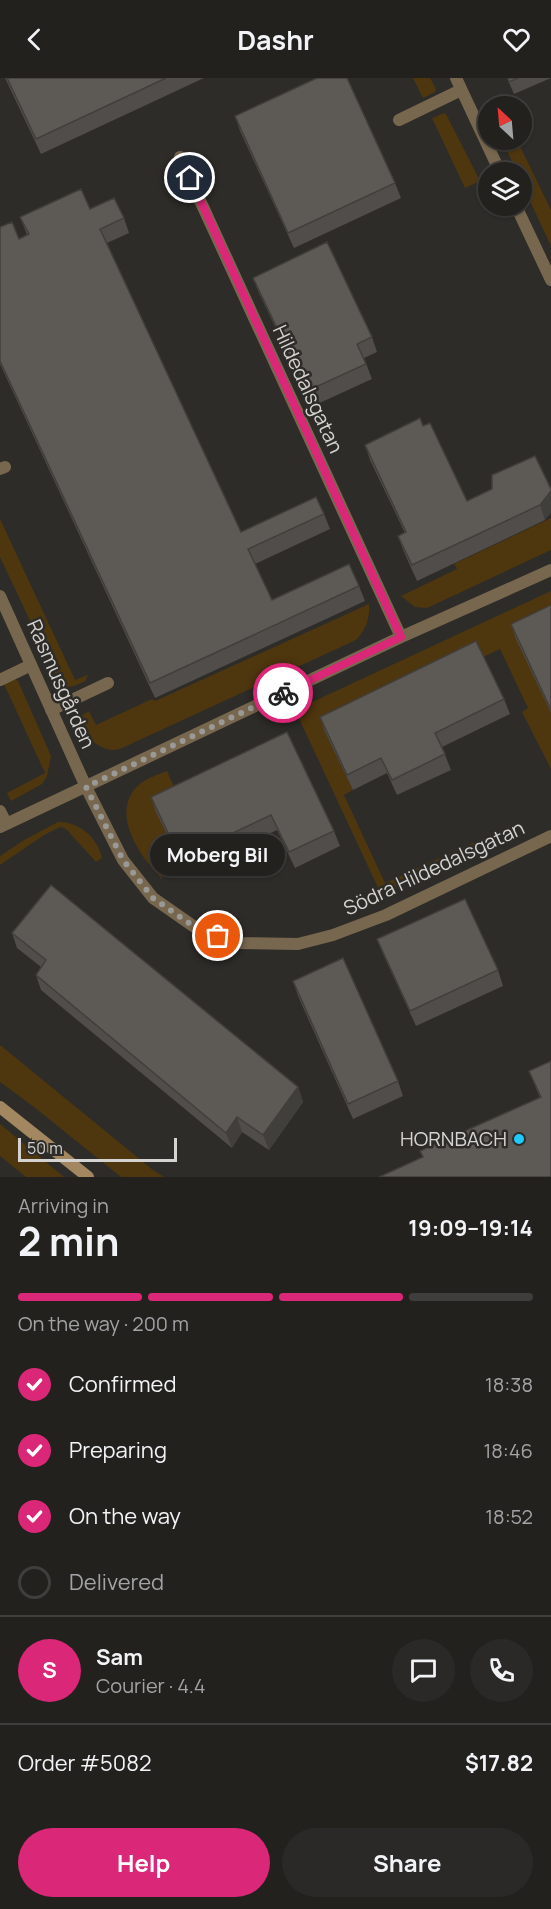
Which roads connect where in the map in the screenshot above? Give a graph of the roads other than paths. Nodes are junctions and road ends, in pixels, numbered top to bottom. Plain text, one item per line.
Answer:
1 (459, 84) edge
2 (399, 120) dead end
3 (180, 157) dead end
4 (495, 162) edge
5 (521, 216) edge
6 (551, 280) edge
7 (551, 570) edge
8 (0, 596) edge
9 (401, 637) junction
10 (31, 665) junction
11 (0, 680) edge
12 (108, 682) dead end
13 (51, 710) junction
14 (86, 787) junction
15 (0, 811) edge
16 (3, 825) edge
17 (551, 836) edge
18 (0, 1107) edge
19 (88, 1177) edge

1 - 2 street
1 - 4 street
3 - 9 street, Hildedalsgatan
5 - 6 street
7 - 9 street
8 - 10 street, Rasmusgården
9 - 14 street
10 - 11 street
10 - 13 street, Rasmusgården
12 - 13 street
13 - 14 street, Rasmusgården
14 - 16 street
14 - 17 street, Södra Hildedalsgatan
15 - 16 street
18 - 19 main road

